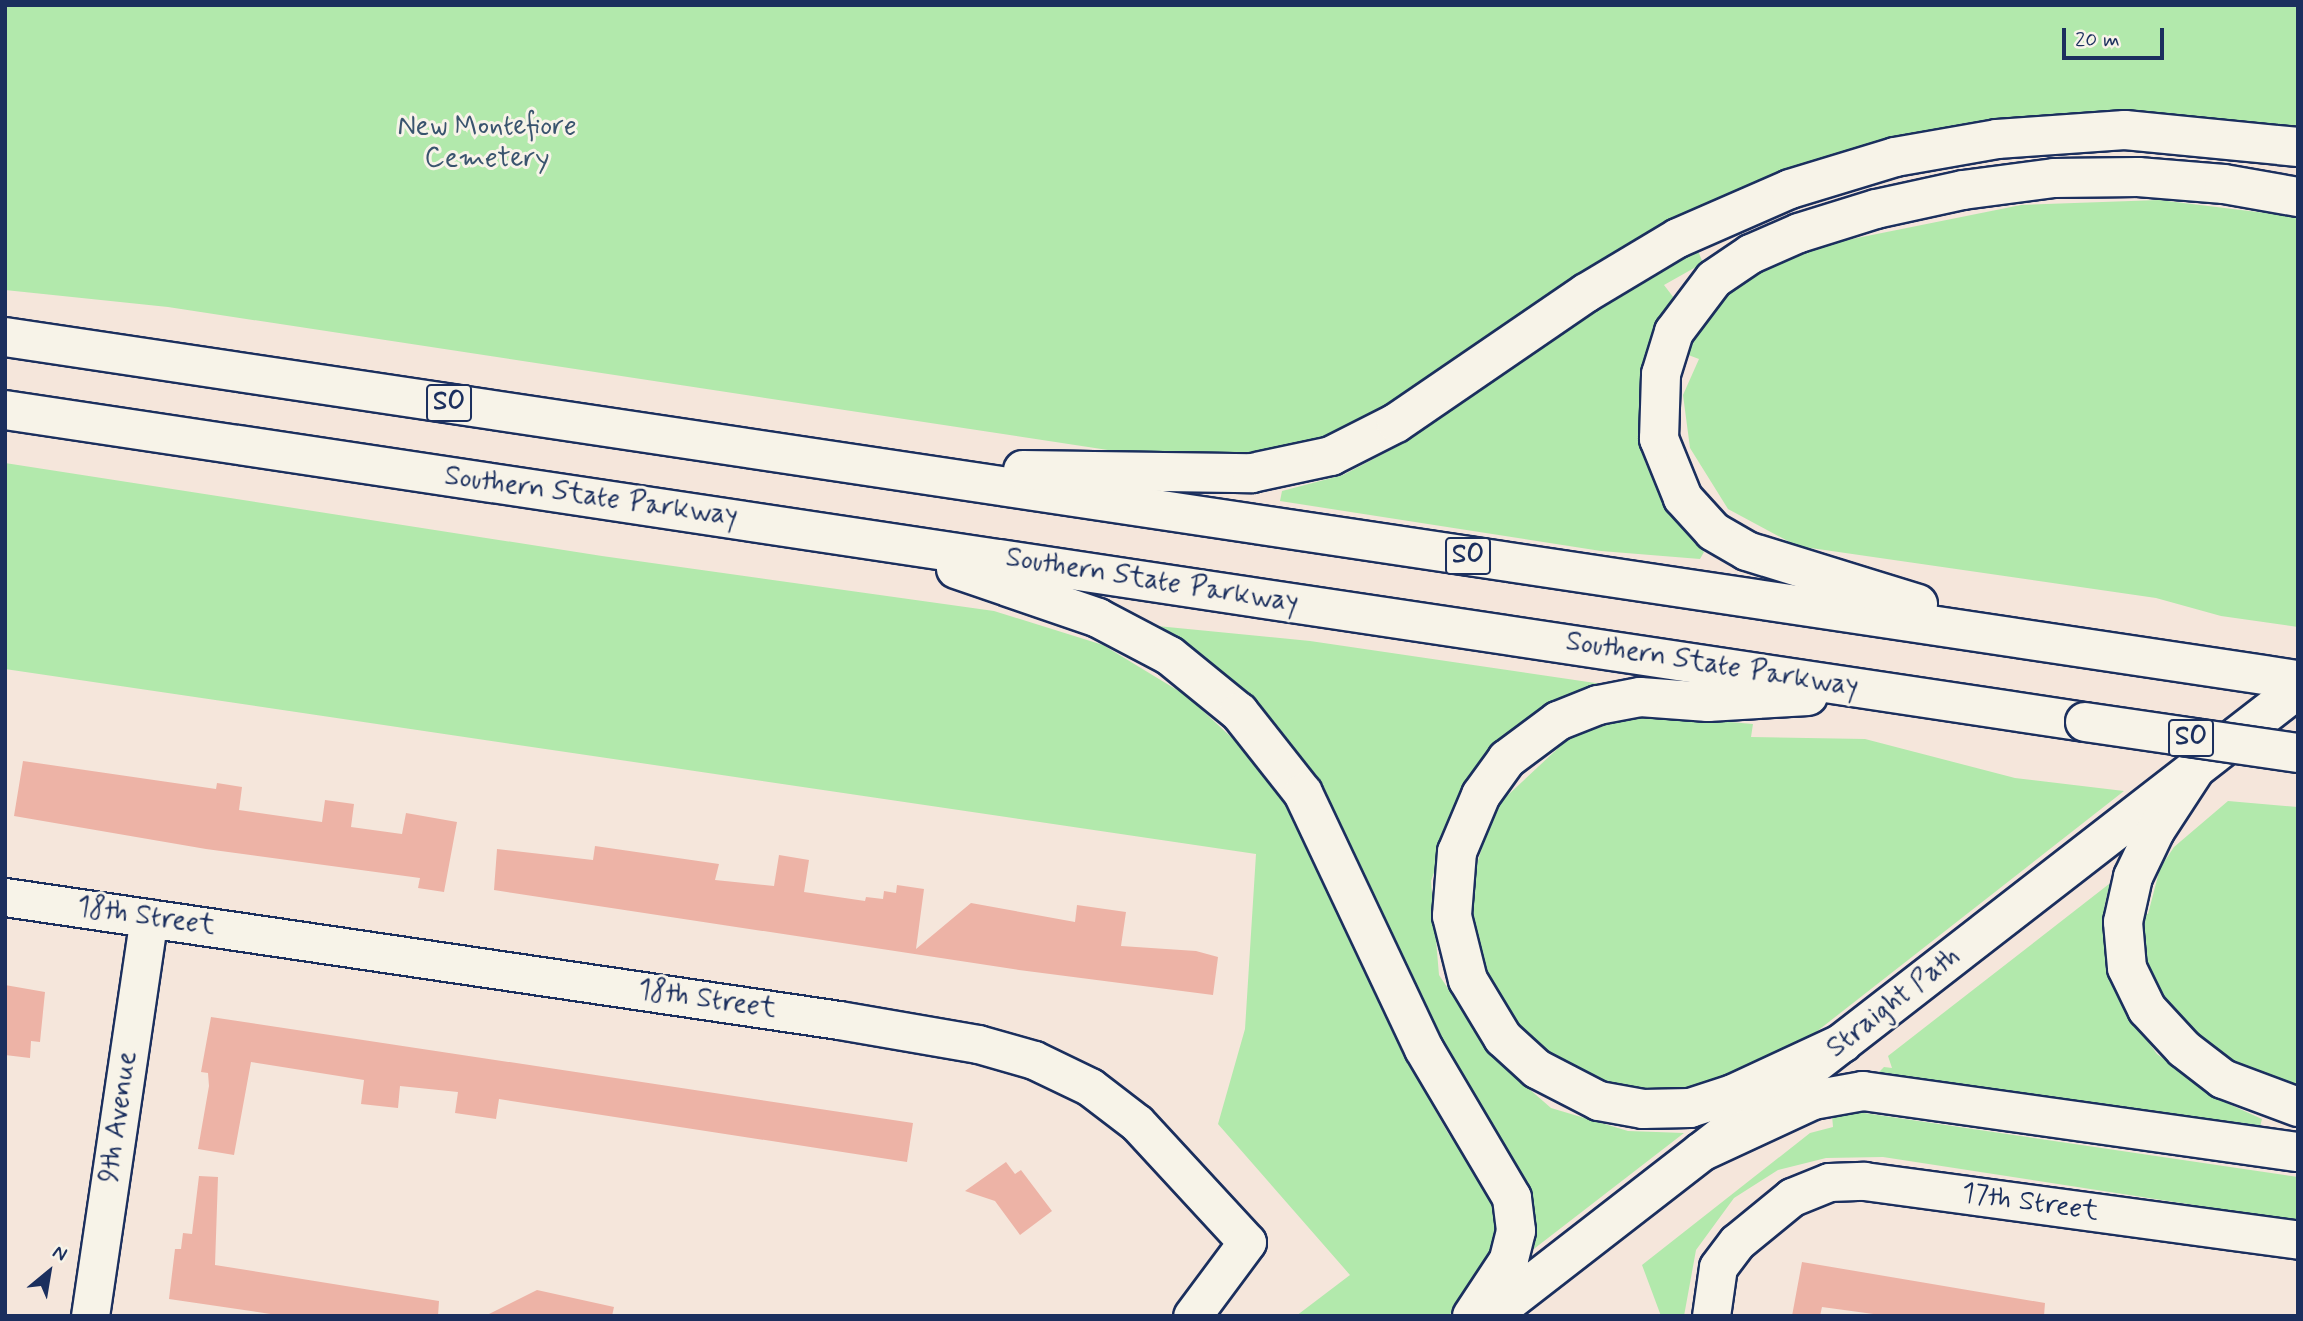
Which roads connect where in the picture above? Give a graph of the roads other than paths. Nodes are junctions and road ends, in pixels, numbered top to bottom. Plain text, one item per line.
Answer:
1 (2298, 147) edge
2 (2298, 197) edge
3 (5, 337) edge
4 (5, 410) edge
5 (893, 470) junction
6 (861, 537) junction
7 (2043, 642) junction
8 (2298, 680) edge
9 (2298, 689) edge
10 (1887, 691) junction
11 (2298, 753) edge
12 (2196, 768) junction
13 (5, 897) edge
14 (149, 918) junction
15 (1843, 1043) junction
16 (2298, 1107) edge
17 (1701, 1152) junction
18 (2298, 1152) edge
19 (2298, 1240) edge
20 (90, 1316) edge
21 (1192, 1316) edge
22 (1472, 1316) edge
23 (1490, 1316) edge
24 (1711, 1316) edge

1 - 5 main road
2 - 7 main road
3 - 5 main road, SO
4 - 6 main road, Southern State Parkway / SO
5 - 7 main road, SO
6 - 10 main road, Southern State Parkway / SO
6 - 22 main road
7 - 8 main road, SO
9 - 12 main road, Straight Path
10 - 11 main road, Southern State Parkway / SO, bridge
10 - 15 main road
12 - 15 main road, Straight Path
12 - 16 main road
13 - 14 street, 18th Street
14 - 20 street, 9th Avenue
14 - 21 street, 18th Street
15 - 17 main road, Straight Path
17 - 18 main road
17 - 23 main road, Straight Path
19 - 24 street, 17th Street

